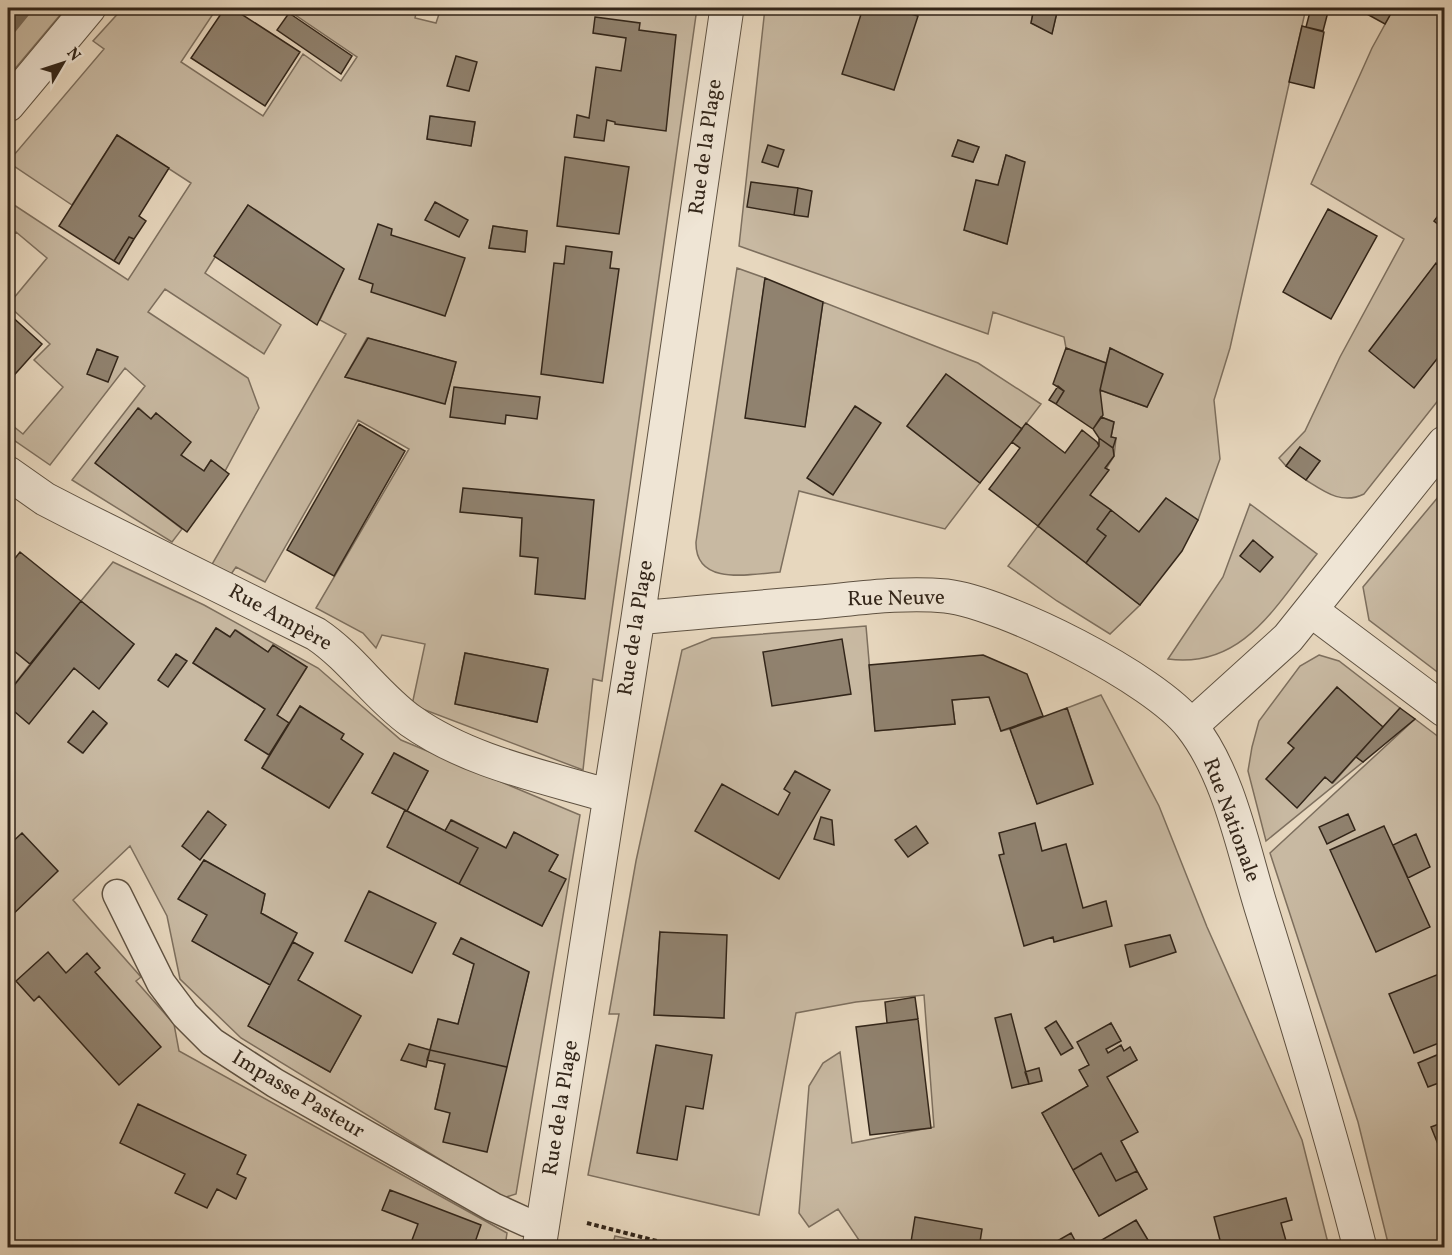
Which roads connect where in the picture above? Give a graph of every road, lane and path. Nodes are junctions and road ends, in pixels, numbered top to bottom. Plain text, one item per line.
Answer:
1 (89, 8) edge
2 (727, 8) edge
3 (8, 105) edge
4 (1444, 443) edge
5 (8, 473) edge
6 (1311, 611) junction
7 (638, 618) junction
8 (1444, 710) edge
9 (1191, 726) junction
10 (609, 796) junction
11 (117, 894) dead end
12 (543, 1228) edge
13 (684, 1248) edge
14 (1360, 1248) edge

1 - 3 street
2 - 7 street, Rue de la Plage
4 - 6 street
5 - 10 street, Rue Ampère
6 - 8 street
6 - 9 street
7 - 9 street, Rue Neuve
7 - 10 street, Rue de la Plage
9 - 14 street, Rue Nationale
10 - 12 street, Rue de la Plage
11 - 12 lane, Impasse Pasteur
12 - 13 path

